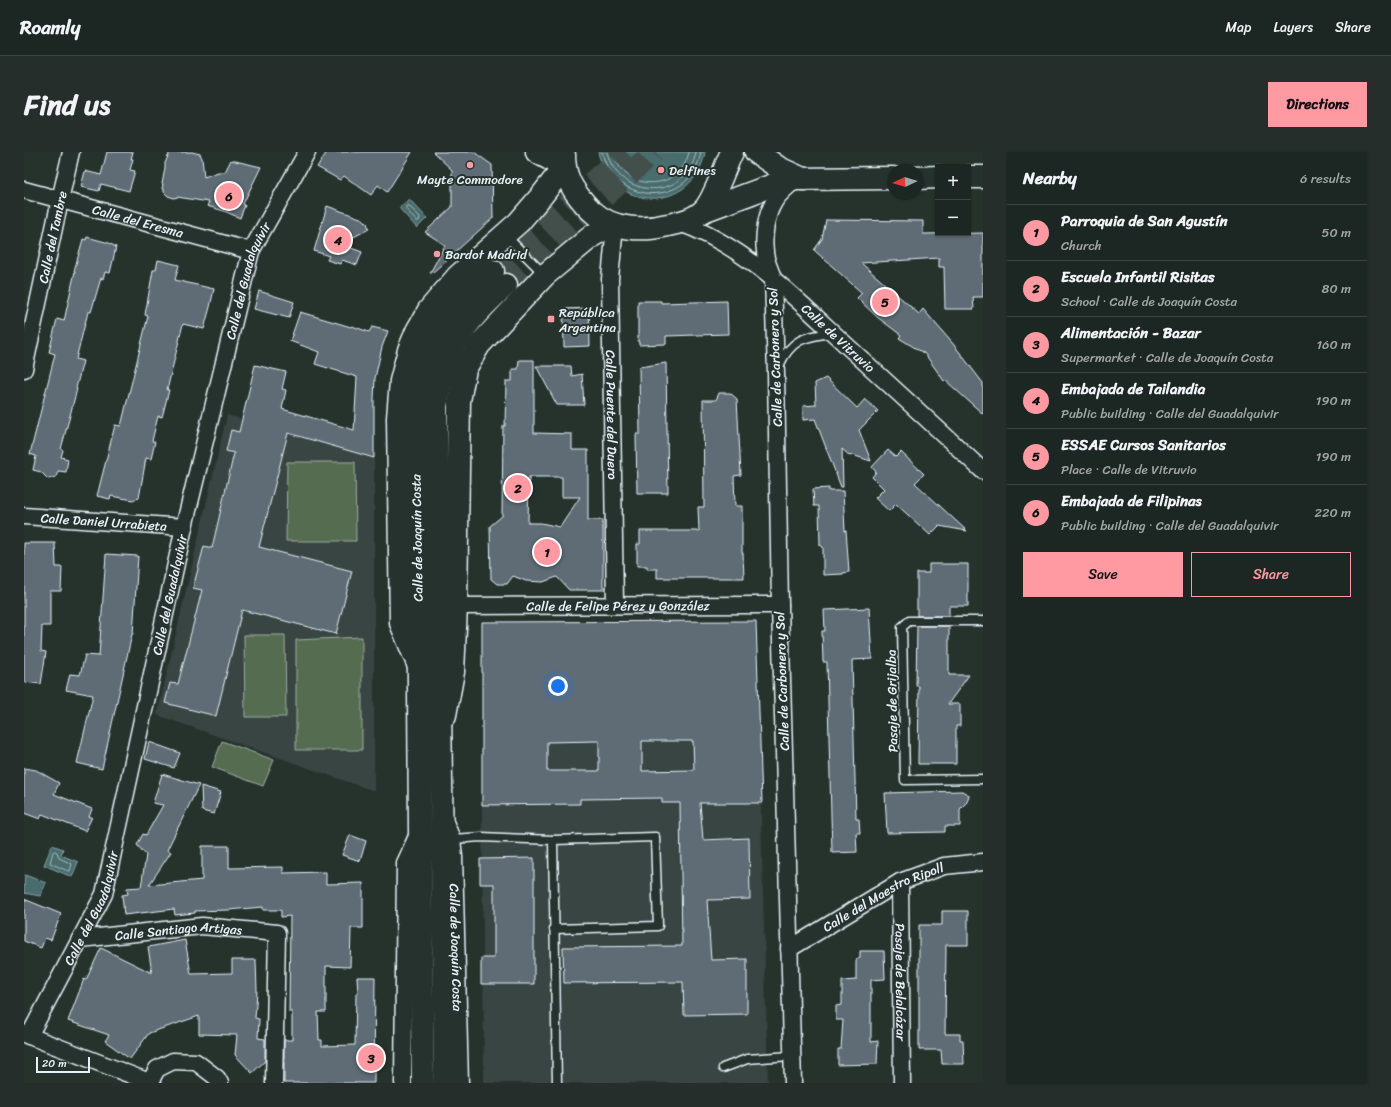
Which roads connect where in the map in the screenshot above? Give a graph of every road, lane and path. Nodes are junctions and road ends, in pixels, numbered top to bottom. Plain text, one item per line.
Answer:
1 (71, 152) edge
2 (307, 152) edge
3 (537, 152) edge
4 (732, 152) edge
5 (756, 152) edge
6 (564, 159) edge
7 (935, 177) edge
8 (971, 177) edge
9 (983, 177) edge
10 (887, 178) edge
11 (923, 178) edge
12 (800, 179) junction
13 (24, 190) edge
14 (60, 200) junction
15 (703, 212) junction
16 (680, 223) junction
17 (615, 225) junction
18 (506, 235) junction
19 (251, 252) junction
20 (545, 275) junction
21 (773, 278) junction
22 (833, 333) junction
23 (24, 369) edge
24 (776, 373) junction
25 (980, 463) edge
26 (24, 516) edge
27 (184, 527) junction
28 (615, 605) junction
29 (780, 605) junction
30 (456, 606) junction
31 (983, 621) edge
32 (418, 664) junction
33 (441, 734) junction
34 (983, 779) edge
35 (441, 814) junction
36 (420, 831) junction
37 (452, 838) junction
38 (552, 840) junction
39 (983, 862) edge
40 (900, 882) junction
41 (554, 929) junction
42 (80, 939) junction
43 (789, 949) junction
44 (27, 1035) edge
45 (792, 1056) junction
46 (723, 1068) dead end
47 (151, 1083) edge
48 (220, 1083) edge
49 (274, 1083) edge
50 (403, 1083) edge
51 (423, 1083) edge
52 (445, 1083) edge
53 (460, 1083) edge
54 (557, 1083) edge
55 (793, 1083) edge
56 (902, 1083) edge

1 - 14 street, Calle del Tambre
2 - 19 street, Calle del Guadalquivir
3 - 6 main road
4 - 15 main road
5 - 12 main road
6 - 17 main road
6 - 18 main road
7 - 11 main road
8 - 9 main road
10 - 12 main road
12 - 15 main road
12 - 21 street
13 - 14 street, Calle del Eresma
14 - 19 street, Calle del Eresma
14 - 23 street, Calle del Tambre
15 - 16 main road
16 - 17 main road
16 - 21 street, Calle de Vitruvio
17 - 20 main road
17 - 28 street, Calle Puente del Duero
18 - 20 lane
18 - 32 main road
19 - 27 street, Calle del Guadalquivir
20 - 30 main road
21 - 22 street, Calle de Vitruvio
21 - 24 street, Calle de Carbonero y Sol
22 - 24 lane
22 - 25 street, Calle de Vitruvio
24 - 29 street, Calle de Carbonero y Sol
26 - 27 street, Calle Daniel Urrabieta
27 - 42 street, Calle del Guadalquivir
28 - 29 street, Calle de Felipe Pérez y González
28 - 30 street, Calle de Felipe Pérez y González
29 - 43 street, Calle de Carbonero y Sol
30 - 33 main road
31 - 34 lane, Pasaje de Grijalba
32 - 33 main road, Calle de Joaquín Costa
32 - 36 main road, Calle de Joaquín Costa
33 - 35 main road, Calle de Joaquín Costa
35 - 37 street, Calle de Joaquín Costa
35 - 52 main road, Calle de Joaquín Costa
36 - 50 street, Calle de Joaquín Costa
36 - 51 main road, Calle de Joaquín Costa
37 - 38 lane
37 - 53 street, Calle de Joaquín Costa
38 - 41 lane
38 - 41 lane
39 - 40 street, Calle del Maestro Ripoll
40 - 43 street, Calle del Maestro Ripoll
40 - 56 street, Pasaje de Belalcázar
41 - 54 lane
42 - 44 street, Calle del Guadalquivir
42 - 49 street, Calle Santiago Artigas
43 - 45 street, Calle de Carbonero y Sol
44 - 47 street
45 - 46 lane
45 - 55 street, Calle de Carbonero y Sol
47 - 48 street

